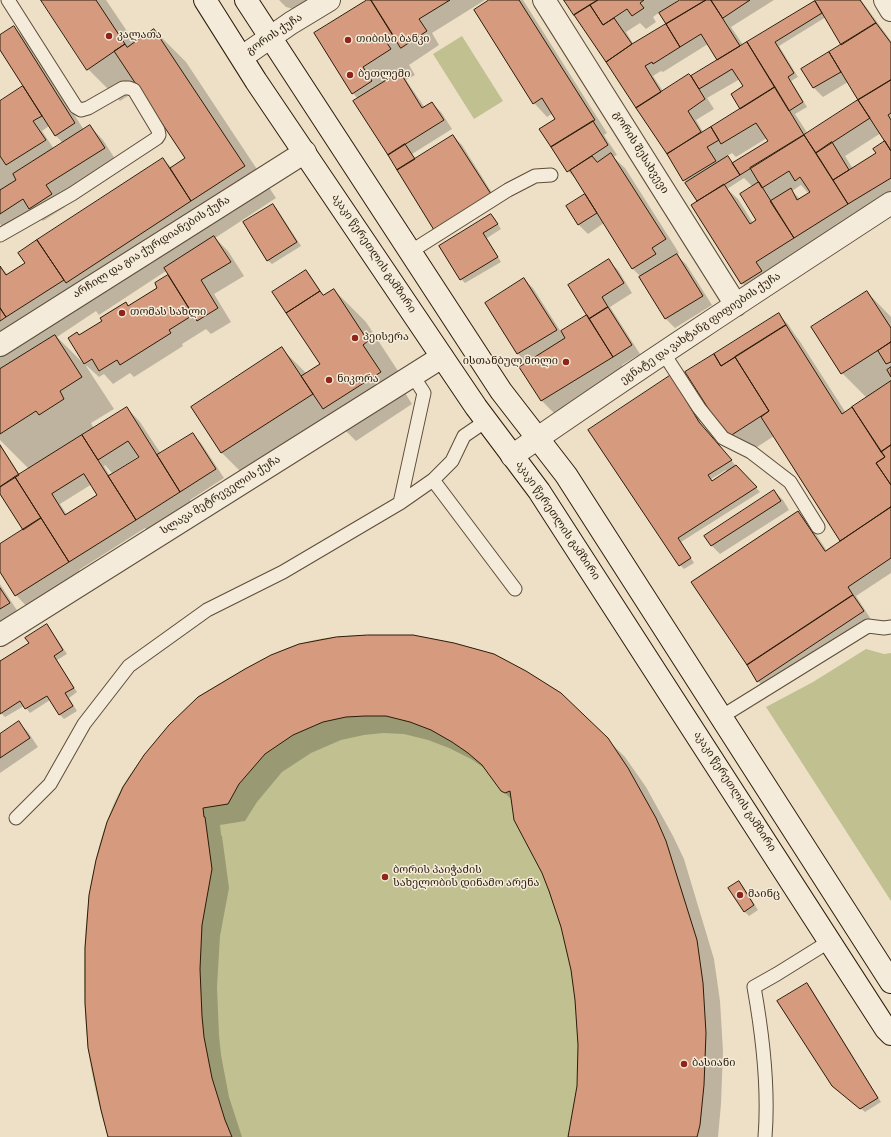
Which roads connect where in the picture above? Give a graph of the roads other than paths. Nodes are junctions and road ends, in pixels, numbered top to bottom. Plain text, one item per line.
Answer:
1 (8, 0) edge
2 (205, 0) edge
3 (246, 0) edge
4 (329, 0) edge
5 (544, 0) edge
6 (885, 0) edge
7 (891, 10) edge
8 (270, 38) junction
9 (242, 58) junction
10 (305, 152) junction
11 (551, 175) dead end
12 (891, 203) edge
13 (0, 235) edge
14 (410, 252) junction
15 (736, 305) junction
16 (0, 345) edge
17 (664, 354) junction
18 (442, 357) junction
19 (413, 376) junction
20 (486, 421) junction
21 (537, 438) junction
22 (512, 456) junction
23 (433, 480) junction
24 (400, 503) junction
25 (818, 527) dead end
26 (515, 589) dead end
27 (891, 627) edge
28 (0, 635) edge
29 (721, 717) junction
30 (16, 818) dead end
31 (830, 941) junction
32 (891, 982) edge
33 (889, 1035) edge
34 (765, 1137) edge

1 - 13 lane
2 - 9 main road, აკაკი წერეთლის გამზირი
3 - 8 main road
4 - 8 main road, გორის ქუჩა
5 - 15 main road, გორის შესახვევი
6 - 7 main road
8 - 9 main road, გორის ქუჩა
8 - 14 main road
9 - 10 main road, აკაკი წერეთლის გამზირი
10 - 16 main road, არჩილ და გია ქურდიანების ქუჩა
10 - 18 main road, აკაკი წერეთლის გამზირი
11 - 14 lane
12 - 15 main road, ეგნატე და ვახტანგ ფიფიების ქუჩა
14 - 21 main road
15 - 17 main road, ეგნატე და ვახტანგ ფიფიების ქუჩა
17 - 21 main road, ეგნატე და ვახტანგ ფიფიების ქუჩა
17 - 25 lane
18 - 19 main road, სლავა მეტრეველის ქუჩა
18 - 20 main road, აკაკი წერეთლის გამზირი
19 - 24 lane
19 - 28 main road, სლავა მეტრეველის ქუჩა
20 - 22 main road, აკაკი წერეთლის გამზირი
20 - 23 lane
21 - 22 main road, ეგნატე და ვახტანგ ფიფიების ქუჩა
21 - 29 main road
22 - 31 main road, აკაკი წერეთლის გამზირი
23 - 24 lane
23 - 26 lane
24 - 30 lane
27 - 29 lane
29 - 32 main road
31 - 33 main road, აკაკი წერეთლის გამზირი
31 - 34 lane

